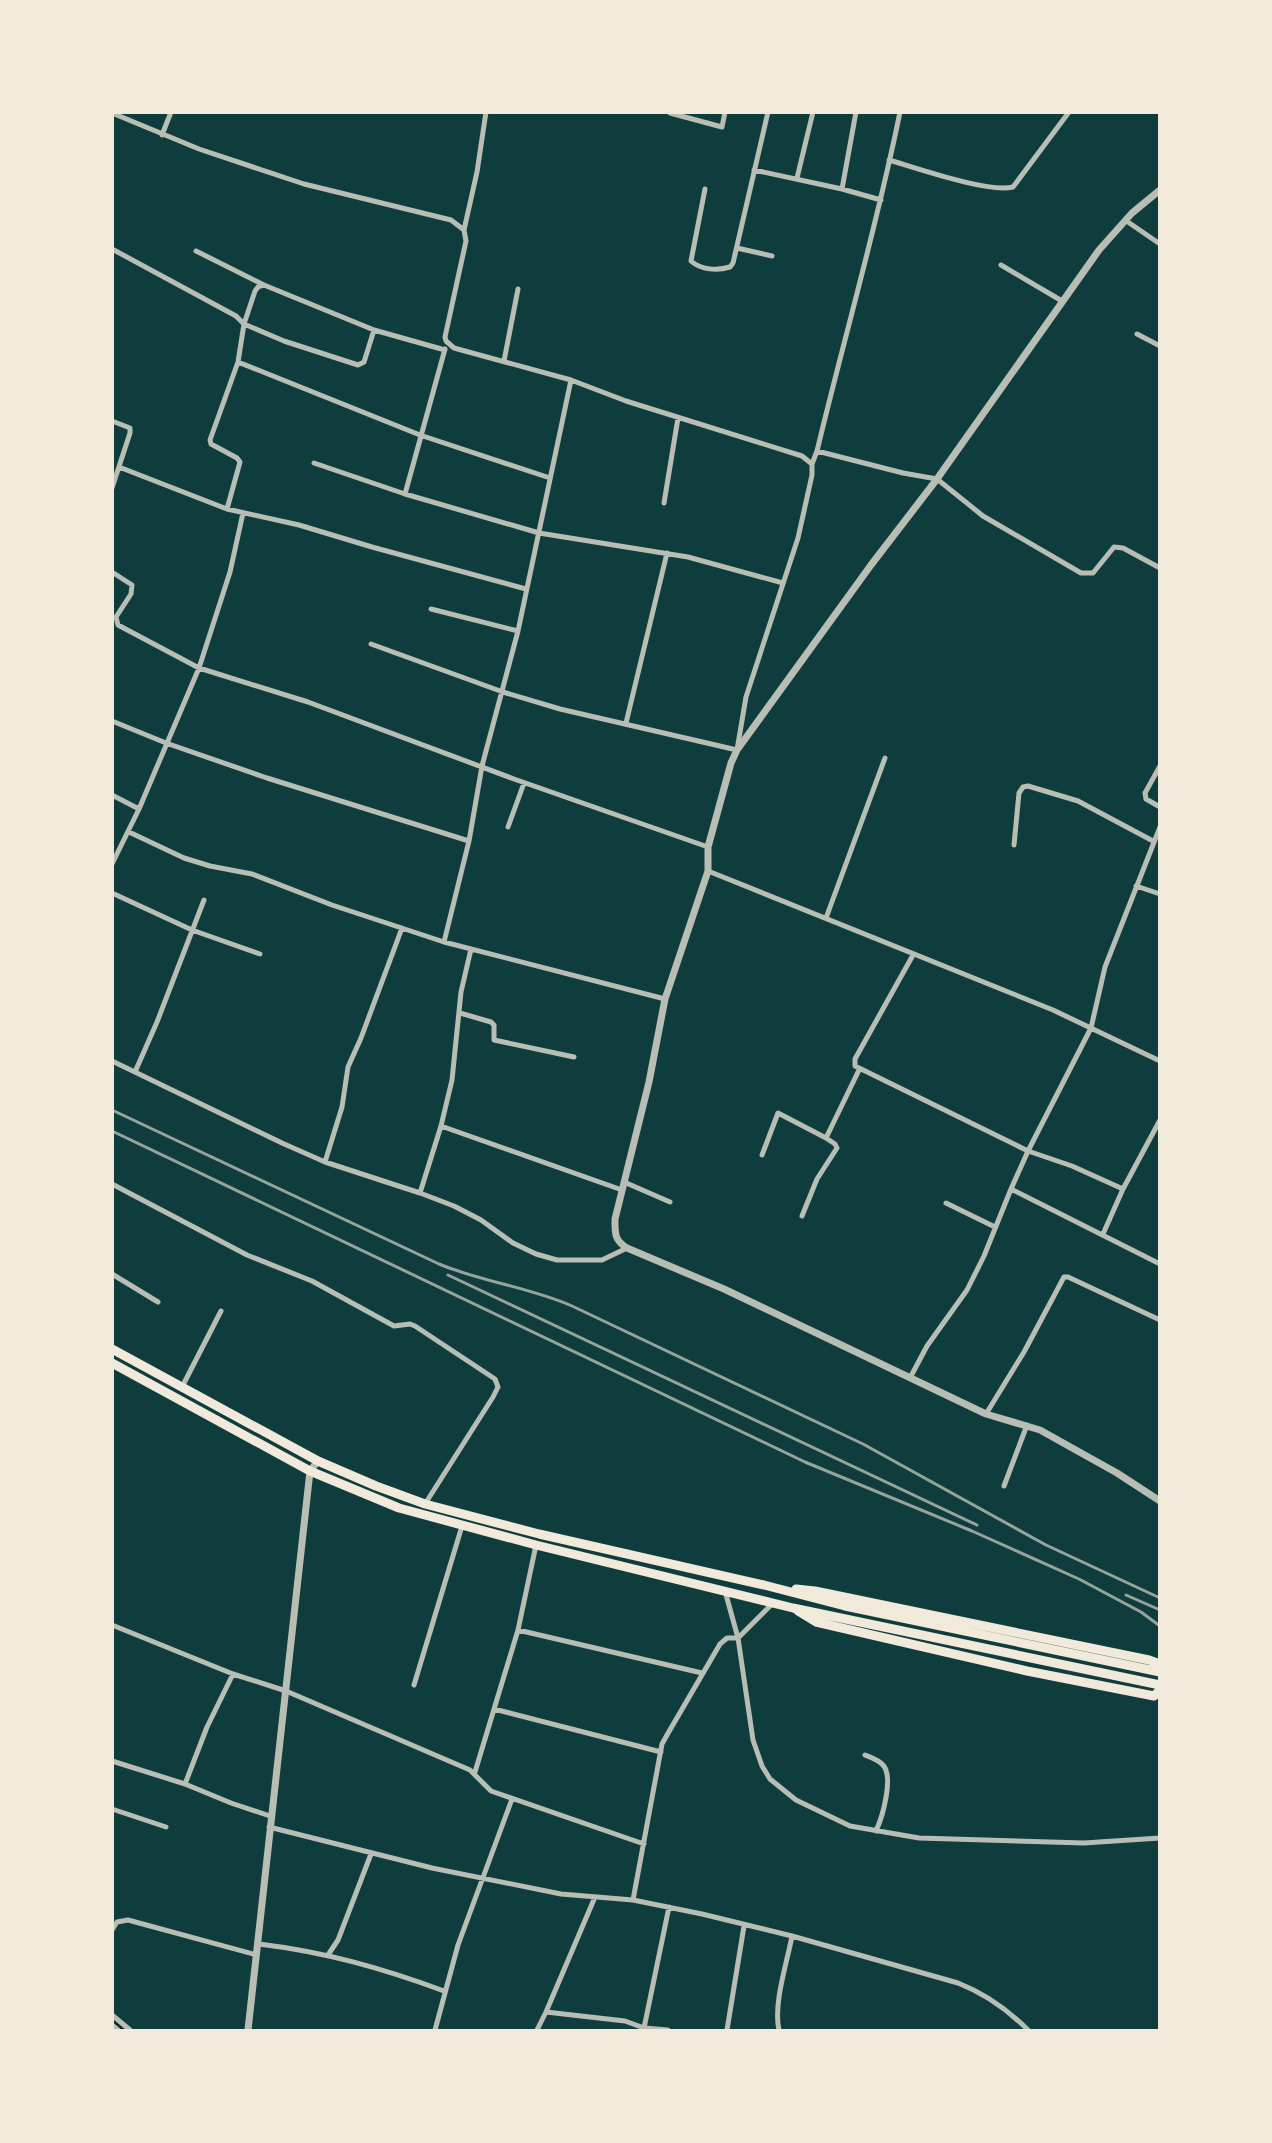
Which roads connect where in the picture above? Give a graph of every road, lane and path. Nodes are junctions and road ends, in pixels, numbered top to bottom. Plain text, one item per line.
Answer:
1 (171, 112) edge
2 (486, 112) edge
3 (725, 112) edge
4 (768, 112) edge
5 (813, 112) edge
6 (856, 112) edge
7 (900, 112) edge
8 (1069, 112) edge
9 (113, 113) edge
10 (670, 113) edge
11 (685, 114) edge
12 (162, 135) junction
13 (889, 159) junction
14 (754, 170) junction
15 (797, 178) junction
16 (705, 189) dead end
17 (842, 189) junction
18 (1160, 190) edge
19 (881, 200) junction
20 (1125, 220) junction
21 (465, 230) junction
22 (1160, 244) edge
23 (737, 248) junction
24 (112, 249) edge
25 (196, 251) dead end
26 (772, 256) dead end
27 (1001, 265) dead end
28 (264, 285) junction
29 (518, 289) dead end
30 (1062, 301) junction
31 (244, 324) junction
32 (374, 330) junction
33 (1137, 334) dead end
34 (446, 341) junction
35 (1160, 346) edge
36 (445, 350) junction
37 (238, 362) junction
38 (504, 362) junction
39 (571, 380) junction
40 (678, 418) junction
41 (112, 421) edge
42 (420, 435) junction
43 (817, 451) junction
44 (314, 463) dead end
45 (812, 464) junction
46 (119, 467) junction
47 (550, 478) junction
48 (937, 480) junction
49 (112, 488) edge
50 (405, 494) junction
51 (664, 503) dead end
52 (227, 509) junction
53 (243, 513) junction
54 (539, 533) junction
55 (667, 553) junction
56 (1160, 568) edge
57 (112, 572) edge
58 (783, 583) junction
59 (526, 589) junction
60 (431, 609) dead end
61 (518, 631) junction
62 (371, 644) dead end
63 (199, 668) junction
64 (502, 692) junction
65 (112, 721) edge
66 (626, 723) junction
67 (166, 743) junction
68 (737, 750) junction
69 (885, 758) dead end
70 (482, 766) junction
71 (1160, 766) edge
72 (524, 783) junction
73 (112, 795) edge
74 (1160, 807) edge
75 (140, 809) junction
76 (508, 827) dead end
77 (1160, 827) edge
78 (129, 832) junction
79 (469, 841) junction
80 (1154, 841) junction
81 (1014, 845) dead end
82 (708, 847) junction
83 (112, 864) edge
84 (708, 871) junction
85 (1136, 886) junction
86 (112, 893) edge
87 (1160, 894) edge
88 (204, 900) dead end
89 (826, 918) junction
90 (402, 928) junction
91 (192, 930) junction
92 (444, 942) junction
93 (471, 949) junction
94 (260, 954) dead end
95 (913, 954) junction
96 (665, 999) junction
97 (460, 1013) junction
98 (1091, 1028) junction
99 (574, 1057) dead end
100 (112, 1061) edge
101 (1160, 1061) edge
102 (860, 1070) junction
103 (135, 1072) junction
104 (1160, 1120) edge
105 (441, 1126) junction
106 (826, 1138) junction
107 (1028, 1151) junction
108 (762, 1155) dead end
109 (326, 1162) junction
110 (112, 1184) edge
111 (623, 1186) junction
112 (1011, 1188) junction
113 (1124, 1189) junction
114 (420, 1193) junction
115 (670, 1202) dead end
116 (946, 1203) dead end
117 (802, 1216) dead end
118 (995, 1227) junction
119 (1103, 1234) junction
120 (627, 1248) junction
121 (1160, 1264) edge
122 (112, 1274) edge
123 (158, 1302) dead end
124 (221, 1311) dead end
125 (1160, 1320) edge
126 (112, 1349) edge
127 (112, 1363) edge
128 (910, 1378) junction
129 (182, 1387) junction
130 (986, 1414) junction
131 (1027, 1425) junction
132 (318, 1461) junction
133 (310, 1471) junction
134 (1004, 1486) dead end
135 (1160, 1501) edge
136 (425, 1504) junction
137 (462, 1526) junction
138 (536, 1545) junction
139 (764, 1585) junction
140 (725, 1591) junction
141 (773, 1603) junction
142 (793, 1608) junction
143 (112, 1625) edge
144 (518, 1630) junction
145 (738, 1638) junction
146 (1160, 1664) edge
147 (1160, 1671) edge
148 (702, 1672) junction
149 (233, 1674) junction
150 (414, 1685) dead end
151 (1160, 1685) edge
152 (286, 1690) junction
153 (1158, 1694) edge
154 (494, 1709) junction
155 (661, 1752) junction
156 (865, 1755) dead end
157 (112, 1761) edge
158 (475, 1772) junction
159 (185, 1784) junction
160 (512, 1799) junction
161 (112, 1809) edge
162 (270, 1816) junction
163 (166, 1827) dead end
164 (269, 1827) junction
165 (876, 1831) junction
166 (1160, 1838) edge
167 (644, 1844) junction
168 (371, 1854) junction
169 (482, 1878) junction
170 (595, 1897) junction
171 (633, 1900) junction
172 (669, 1907) junction
173 (744, 1926) junction
174 (112, 1930) edge
175 (792, 1936) junction
176 (259, 1944) junction
177 (257, 1955) junction
178 (328, 1955) junction
179 (444, 1991) junction
180 (546, 2012) junction
181 (112, 2015) edge
182 (112, 2025) edge
183 (644, 2028) junction
184 (118, 2031) edge
185 (130, 2031) edge
186 (248, 2031) edge
187 (435, 2031) edge
188 (537, 2031) edge
189 (669, 2031) edge
190 (727, 2031) edge
191 (779, 2031) edge
192 (1028, 2031) edge

1 - 12 street
2 - 21 street
3 - 11 street
4 - 14 street
5 - 15 street
6 - 17 street
7 - 13 street
8 - 13 street
9 - 12 street
10 - 11 street
12 - 21 street
13 - 19 street
14 - 15 street
14 - 23 street
15 - 17 street
16 - 23 street
17 - 19 street
18 - 20 street
19 - 43 street
20 - 22 street
20 - 30 street
21 - 34 street
23 - 26 street
24 - 31 street
25 - 28 street
27 - 30 street
28 - 31 street
28 - 32 street
29 - 38 street
30 - 48 street
31 - 32 street
31 - 37 street
32 - 36 street
33 - 35 street
34 - 36 street
34 - 38 street
36 - 42 street
37 - 42 street
37 - 52 street
38 - 39 street
39 - 40 street
39 - 47 street
40 - 45 street
40 - 51 street
41 - 46 street
42 - 47 street
42 - 50 street
43 - 45 street
43 - 48 street
44 - 50 street
45 - 58 street
46 - 49 street
46 - 52 street
47 - 54 street
48 - 56 street
48 - 68 street
50 - 54 street
52 - 53 street
53 - 59 street
53 - 63 street
54 - 55 street
54 - 59 street
55 - 58 street
55 - 66 street
57 - 63 street
58 - 68 street
59 - 61 street
60 - 61 street
61 - 64 street
62 - 64 street
63 - 67 street
63 - 70 street
64 - 66 street
64 - 70 street
65 - 67 street
66 - 68 street
67 - 75 street
67 - 79 street
68 - 82 street
69 - 89 street
70 - 72 street
70 - 79 street
71 - 74 street
72 - 76 street
72 - 82 street
73 - 75 street
75 - 78 street
77 - 80 street
78 - 83 street
78 - 90 street
79 - 92 street
80 - 81 street
80 - 85 street
82 - 84 street
84 - 89 street
84 - 96 street
85 - 87 street
85 - 98 street
86 - 91 street
88 - 91 street
89 - 95 street
90 - 92 street
90 - 109 street
91 - 94 street
91 - 103 street
92 - 93 street
93 - 96 street
93 - 97 street
95 - 98 street
95 - 102 street
96 - 111 street
97 - 99 street
97 - 105 street
98 - 101 street
98 - 107 street
100 - 103 street
102 - 106 street
102 - 107 street
103 - 109 street
104 - 113 street
105 - 111 street
105 - 114 street
106 - 108 street
106 - 117 street
107 - 112 street
107 - 113 street
109 - 114 street
110 - 136 street
111 - 115 street
111 - 120 street
112 - 118 street
112 - 119 street
113 - 119 street
114 - 120 street
116 - 118 street
118 - 128 street
119 - 121 street
120 - 128 street
122 - 123 street
124 - 129 street
125 - 130 street
126 - 129 highway
127 - 133 highway
128 - 130 street
129 - 132 highway
130 - 131 street
131 - 134 street
131 - 135 street
132 - 133 street
132 - 136 highway
133 - 137 highway
133 - 152 street
136 - 139 highway
137 - 138 highway
137 - 150 street
138 - 140 highway
138 - 144 street
139 - 146 highway
139 - 147 highway
140 - 141 highway
140 - 145 street
141 - 142 highway
141 - 145 street
142 - 151 highway
142 - 153 highway
143 - 149 street
144 - 148 street
144 - 154 street
145 - 148 street
145 - 165 street
148 - 155 street
149 - 152 street
149 - 159 street
152 - 158 street
152 - 162 street
154 - 155 street
154 - 158 street
155 - 167 street
156 - 165 street
157 - 159 street
158 - 160 street
159 - 162 street
160 - 167 street
160 - 169 street
161 - 163 street
162 - 164 street
164 - 168 street
164 - 176 street
165 - 166 street
167 - 171 street
168 - 169 street
168 - 178 street
169 - 170 street
169 - 179 street
170 - 171 street
170 - 180 street
171 - 172 street
172 - 173 street
172 - 183 street
173 - 175 street
173 - 190 street
174 - 177 street
175 - 191 street
175 - 192 street
176 - 177 street
176 - 178 street
177 - 186 street
178 - 179 street
179 - 187 street
180 - 183 street
180 - 188 street
181 - 185 street
182 - 184 street
183 - 189 street

